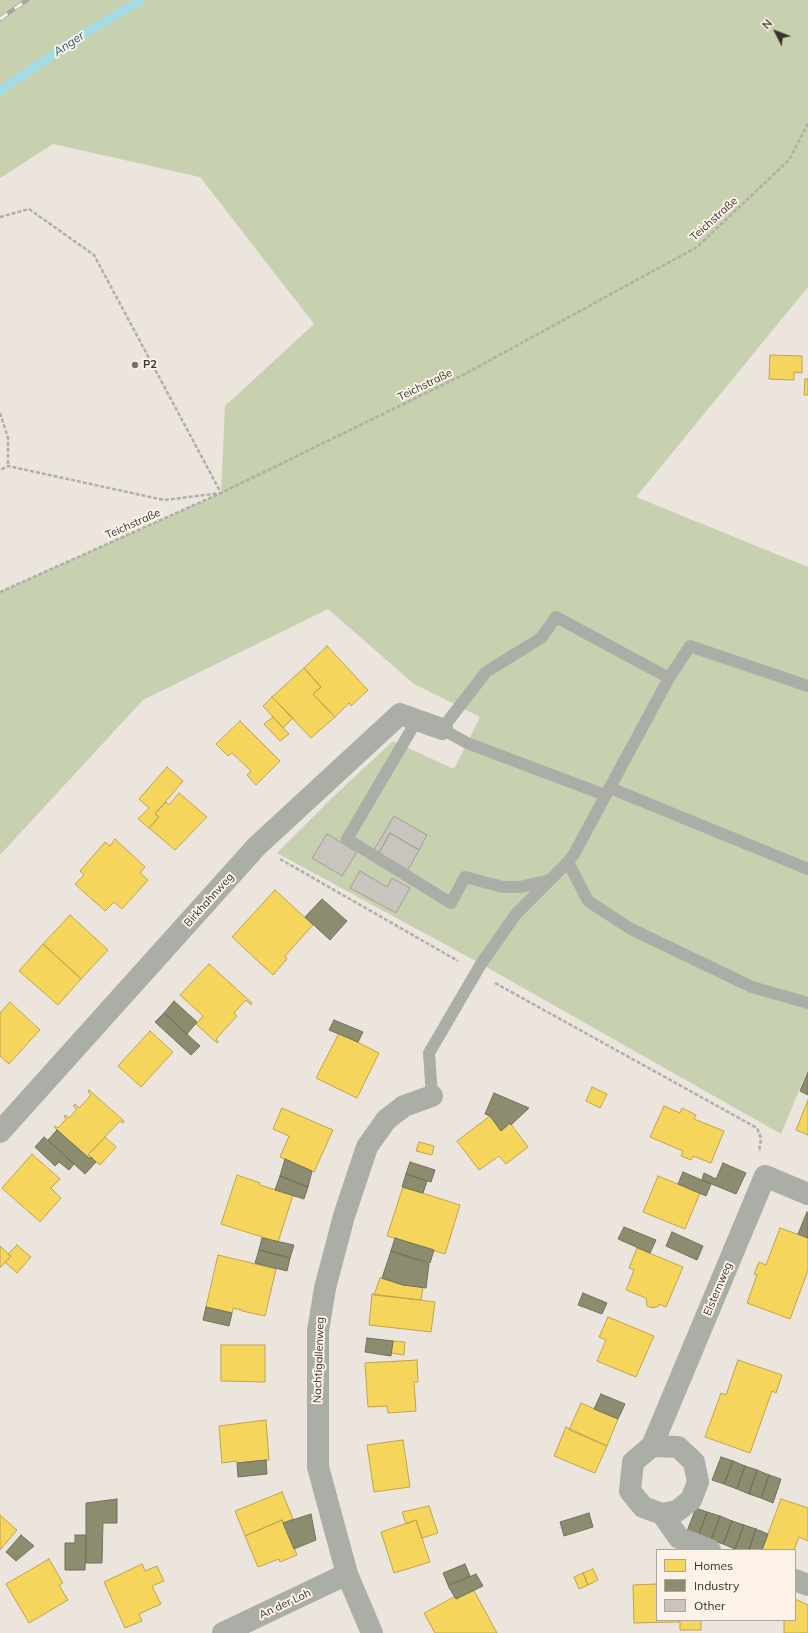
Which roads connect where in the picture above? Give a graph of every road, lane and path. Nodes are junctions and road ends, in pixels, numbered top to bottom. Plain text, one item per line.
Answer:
1 (808, 123) edge
2 (0, 217) edge
3 (0, 413) edge
4 (8, 466) junction
5 (0, 470) edge
6 (221, 493) junction
7 (0, 592) edge
8 (669, 678) junction
9 (808, 686) edge
10 (417, 720) junction
11 (442, 730) junction
12 (607, 791) junction
13 (257, 846) junction
14 (568, 862) junction
15 (808, 869) edge
16 (550, 880) junction
17 (476, 972) junction
18 (808, 1002) edge
19 (432, 1096) joint
20 (0, 1132) edge
21 (765, 1176) junction
22 (808, 1194) edge
23 (652, 1446) junction
24 (662, 1514) junction
25 (708, 1549) edge
26 (347, 1574) junction
27 (796, 1580) edge
28 (808, 1585) edge
29 (223, 1633) edge
30 (372, 1633) edge

1 - 6 path, Teichstraße
2 - 6 path
3 - 4 path
4 - 5 path
4 - 6 path
6 - 7 path, Teichstraße
8 - 9 lane
8 - 11 lane
8 - 12 lane
10 - 11 street, Birkhahnweg
10 - 13 street, Birkhahnweg
10 - 16 lane
11 - 12 lane
12 - 14 lane
12 - 15 lane
13 - 17 path
13 - 20 street, Birkhahnweg
14 - 16 lane
14 - 18 lane
16 - 17 lane
17 - 19 lane
17 - 21 path
19 - 26 street, Nachtigallenweg
21 - 22 street
21 - 23 street, Elsternweg
23 - 24 street, Elsternweg
23 - 24 street
24 - 25 street
26 - 29 street, An der Loh
26 - 30 street, Nachtigallenweg
27 - 28 street

